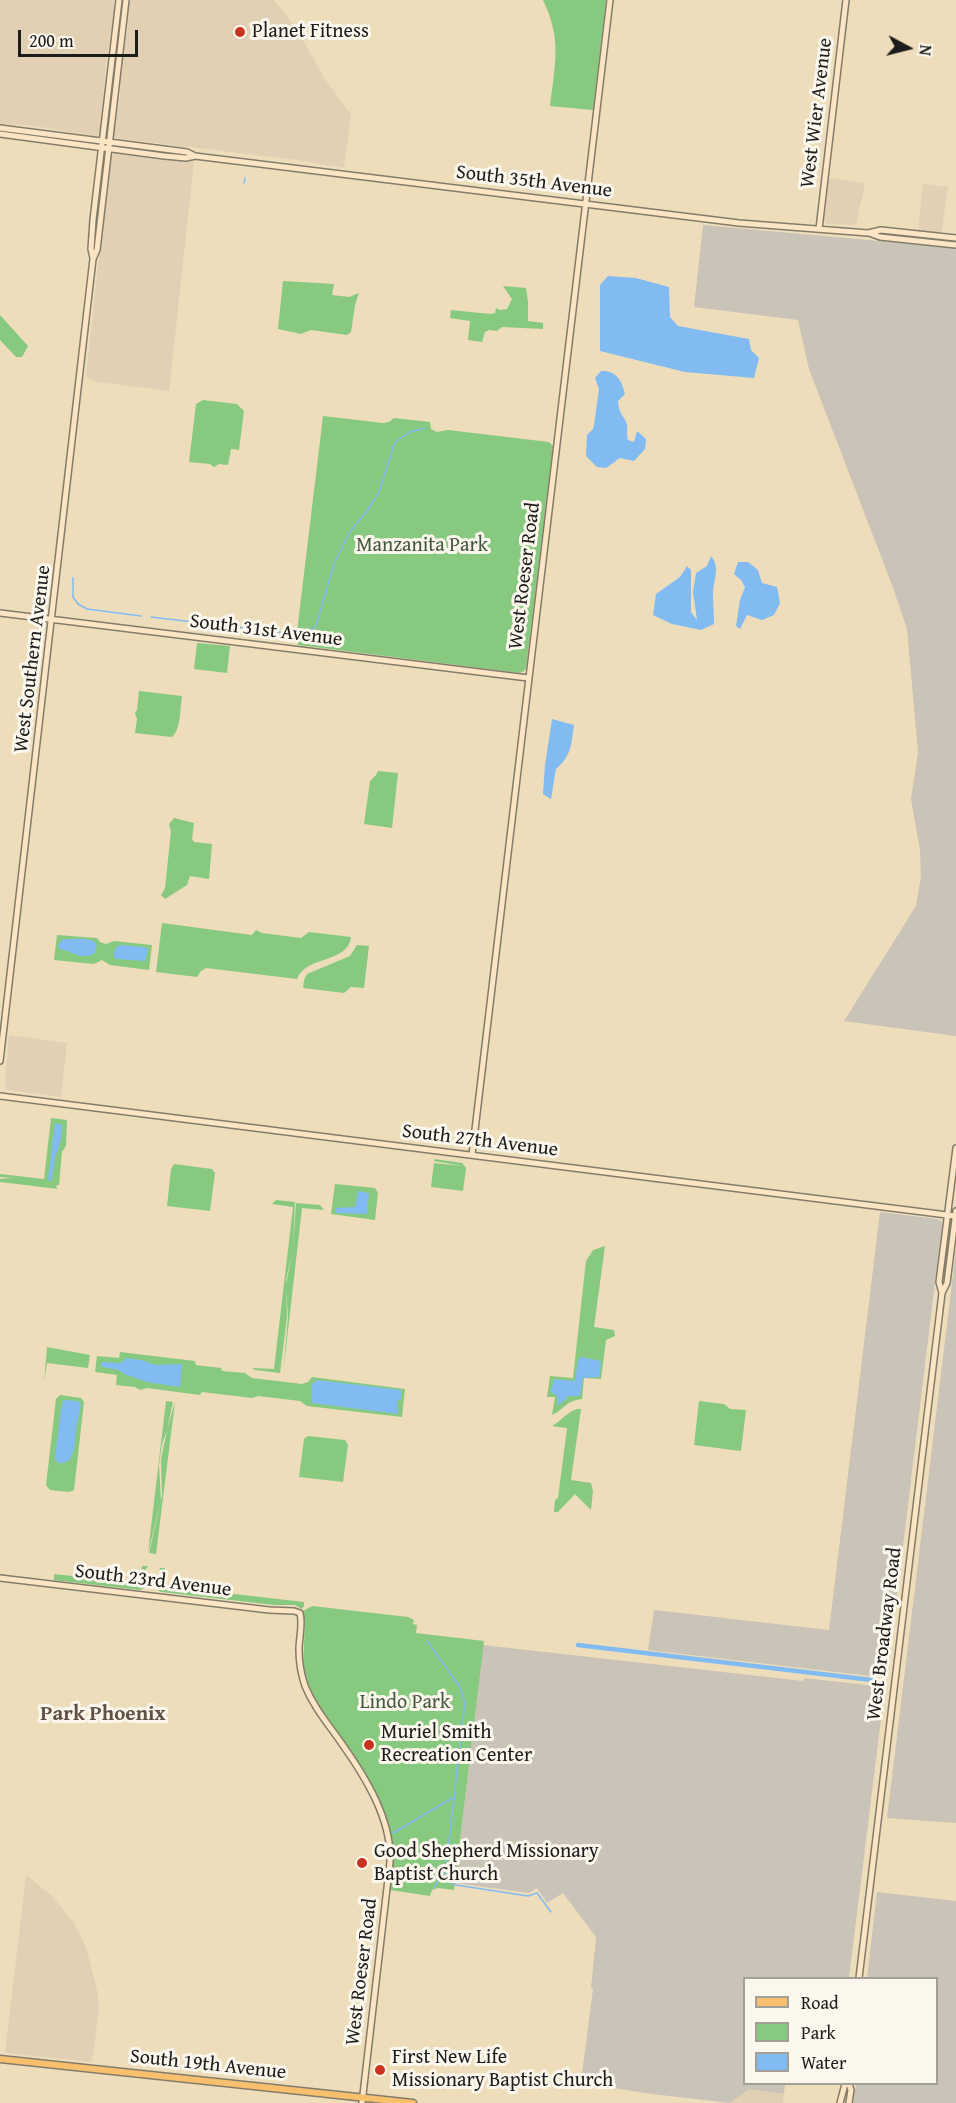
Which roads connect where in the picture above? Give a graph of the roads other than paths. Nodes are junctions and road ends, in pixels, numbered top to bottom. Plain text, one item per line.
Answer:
1 (119, 0) edge
2 (126, 0) edge
3 (610, 0) edge
4 (846, 0) edge
5 (0, 128) edge
6 (0, 134) edge
7 (102, 141) junction
8 (109, 145) junction
9 (101, 148) junction
10 (585, 205) junction
11 (819, 230) junction
12 (868, 233) junction
13 (956, 237) edge
14 (956, 244) edge
15 (93, 259) junction
16 (0, 613) edge
17 (53, 620) junction
18 (528, 678) junction
19 (0, 1061) edge
20 (0, 1096) edge
21 (956, 1148) edge
22 (472, 1155) junction
23 (956, 1211) edge
24 (947, 1215) junction
25 (956, 1216) edge
26 (942, 1293) junction
27 (0, 1578) edge
28 (301, 1615) joint
29 (859, 1977) edge
30 (0, 2059) edge
31 (847, 2085) edge
32 (848, 2085) edge
33 (362, 2100) edge
34 (412, 2103) edge
35 (840, 2103) edge
36 (849, 2103) edge

1 - 7 main road, West Southern Avenue
2 - 8 main road, West Southern Avenue
3 - 10 main road, West Roeser Road
4 - 11 main road, West Wier Avenue
5 - 7 main road, South 35th Avenue
6 - 9 main road, South 35th Avenue
7 - 8 main road, South 35th Avenue
7 - 9 main road, West Southern Avenue
8 - 9 main road, South 35th Avenue
8 - 10 main road, South 35th Avenue
8 - 15 main road, West Southern Avenue
9 - 15 main road, West Southern Avenue
10 - 11 main road, South 35th Avenue
10 - 18 main road, West Roeser Road
11 - 12 main road, South 35th Avenue
12 - 13 main road, South 35th Avenue
12 - 14 main road, South 35th Avenue
15 - 17 main road, West Southern Avenue
16 - 17 main road, South 31st Avenue
17 - 18 main road, South 31st Avenue
17 - 19 main road, West Southern Avenue
18 - 22 main road, West Roeser Road
20 - 22 main road, South 27th Avenue
21 - 24 main road, West Broadway Road
22 - 24 main road, South 27th Avenue
23 - 25 main road, West Broadway Road
24 - 25 main road, South 27th Avenue
24 - 26 main road, West Broadway Road
25 - 26 main road, West Broadway Road
26 - 29 main road, West Broadway Road
27 - 28 main road, South 23rd Avenue
28 - 33 main road, West Roeser Road
30 - 33 main road, South 19th Avenue
31 - 35 main road
32 - 36 main road
33 - 34 main road, South 19th Avenue

